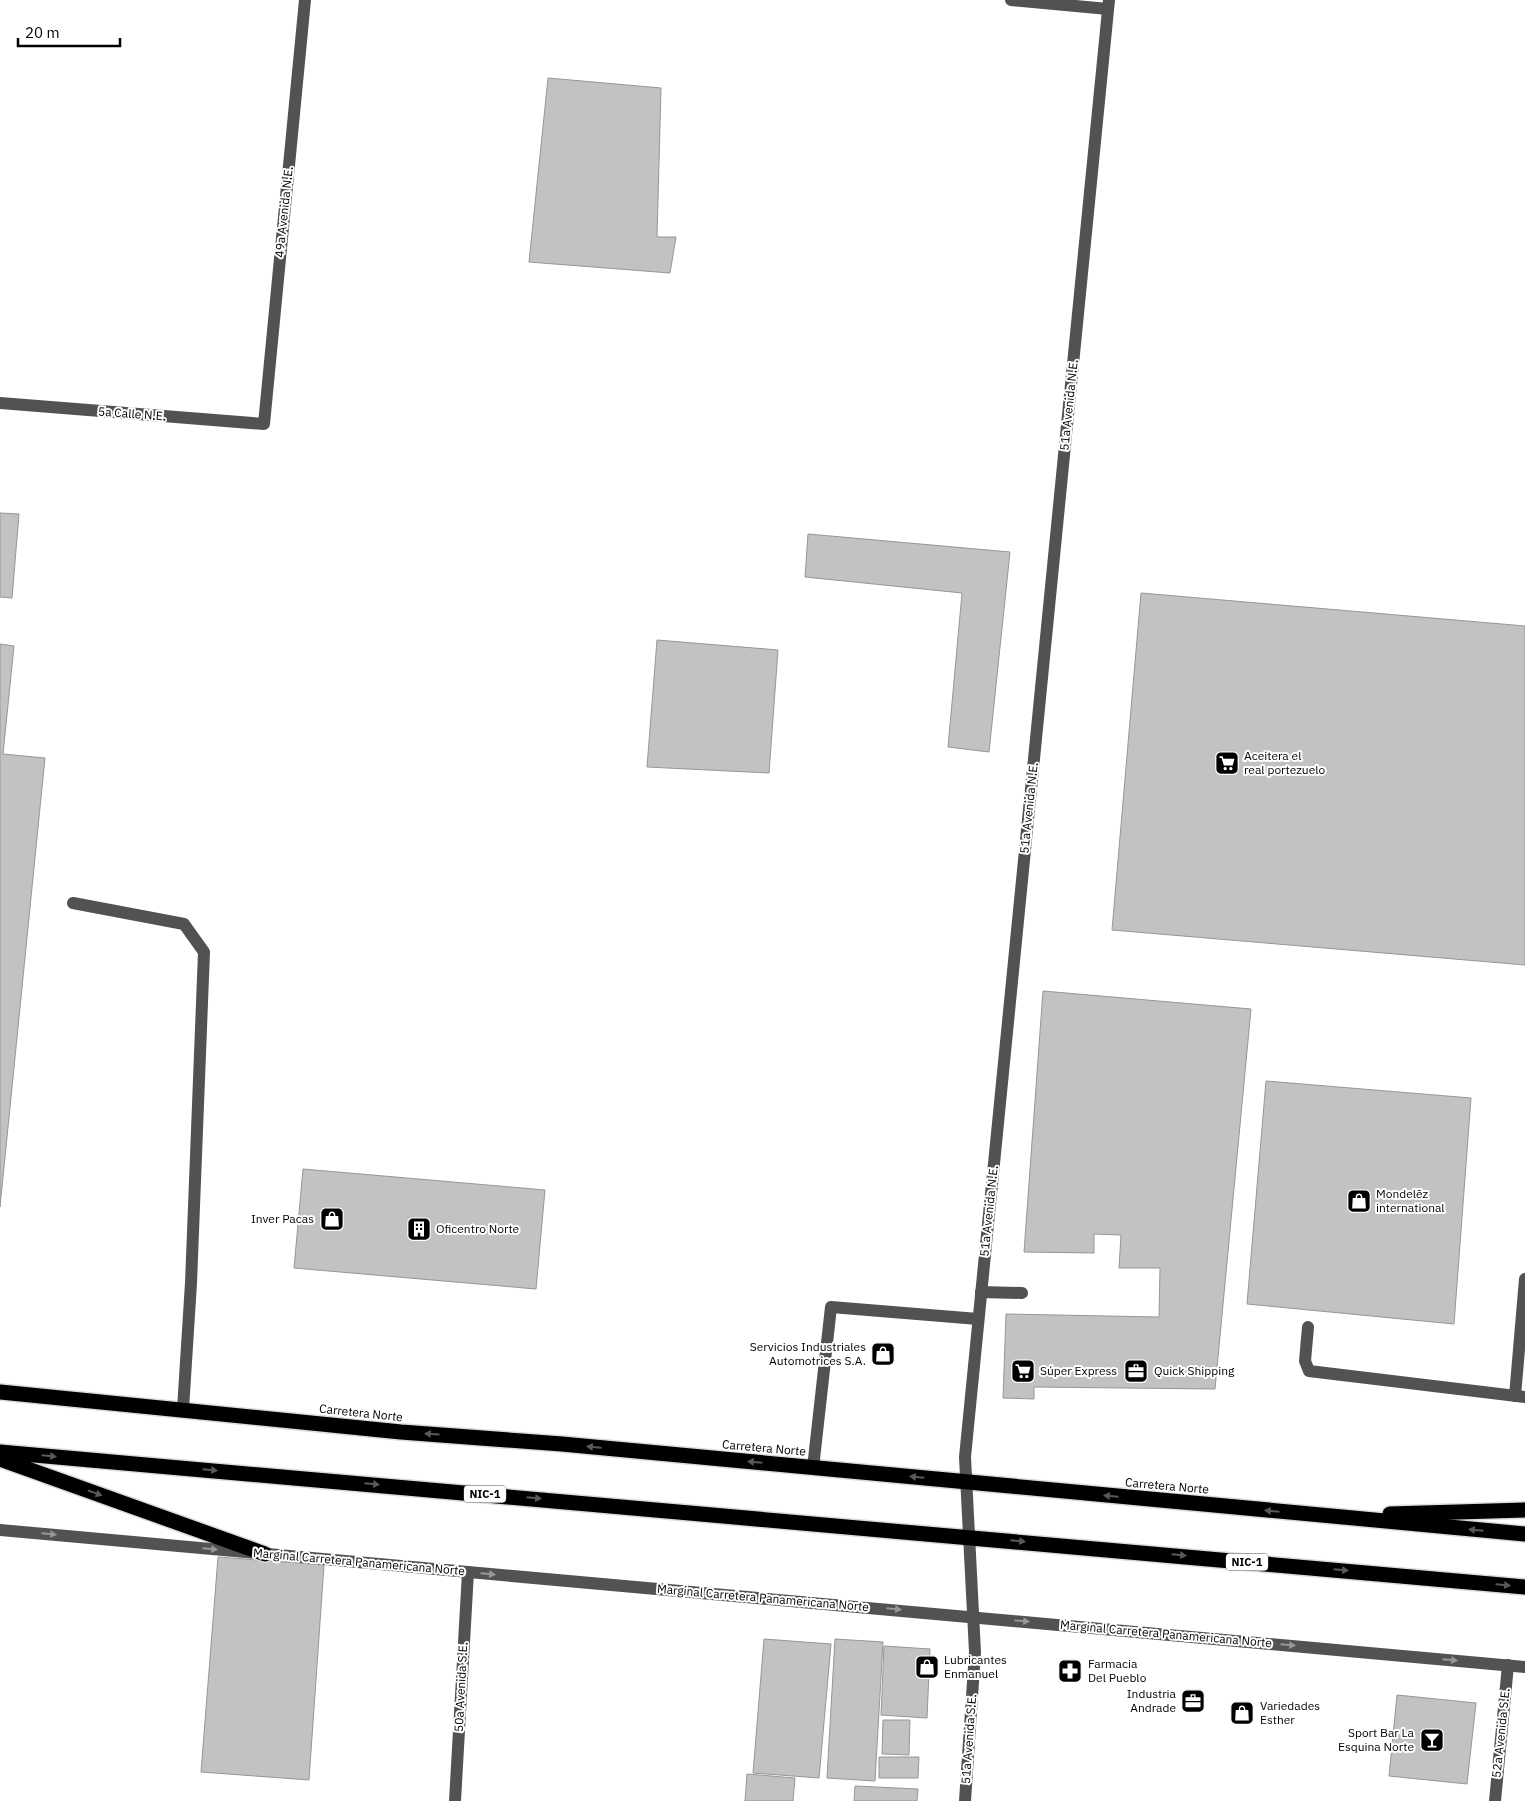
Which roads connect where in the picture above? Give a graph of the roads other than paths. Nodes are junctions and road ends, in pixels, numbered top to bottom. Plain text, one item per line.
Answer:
1 (305, 0) edge
2 (1012, 0) edge
3 (1109, 5) edge
4 (0, 403) edge
5 (264, 424) joint
6 (73, 903) dead end
7 (1525, 1279) edge
8 (981, 1292) junction
9 (1022, 1293) dead end
10 (978, 1319) junction
11 (1308, 1327) dead end
12 (0, 1392) edge
13 (1520, 1396) edge
14 (183, 1409) junction
15 (0, 1452) edge
16 (0, 1459) edge
17 (814, 1468) junction
18 (966, 1482) junction
19 (1525, 1510) edge
20 (1321, 1516) junction
21 (0, 1530) edge
22 (1525, 1534) edge
23 (969, 1537) junction
24 (265, 1554) junction
25 (468, 1572) junction
26 (1525, 1587) edge
27 (973, 1616) junction
28 (1508, 1665) junction
29 (1525, 1667) edge
30 (454, 1801) edge
31 (965, 1801) edge
32 (1495, 1801) edge

1 - 5 street, 49a Avenida N.E.
2 - 3 street
3 - 8 street, 51a Avenida N.E.
4 - 5 street, 5a Calle N.E.
6 - 14 street
7 - 13 street
8 - 9 street
8 - 10 street, 51a Avenida N.E.
10 - 17 street
10 - 18 street, 51a Avenida N.E.
11 - 13 street
12 - 14 highway, Carretera Norte
17 -> 14 highway, Carretera Norte
15 -> 23 highway, NIC-1
16 -> 24 highway
18 -> 17 highway, Carretera Norte
20 -> 18 highway, Carretera Norte
18 - 23 street, 51a Avenida N.E.
19 - 20 highway
22 -> 20 highway, Carretera Norte
21 -> 24 street, Marginal Carretera Panamericana Norte
23 -> 26 highway, NIC-1
23 - 27 street, 51a Avenida N.E.
24 - 25 street, Marginal Carretera Panamericana Norte
25 -> 27 street, Marginal Carretera Panamericana Norte
25 - 30 street, 50a Avenida S.E.
27 -> 28 street, Marginal Carretera Panamericana Norte
27 - 31 street, 51a Avenida S.E.
28 - 29 street, Marginal Carretera Panamericana Norte
28 - 32 street, 52a Avenida S.E.

